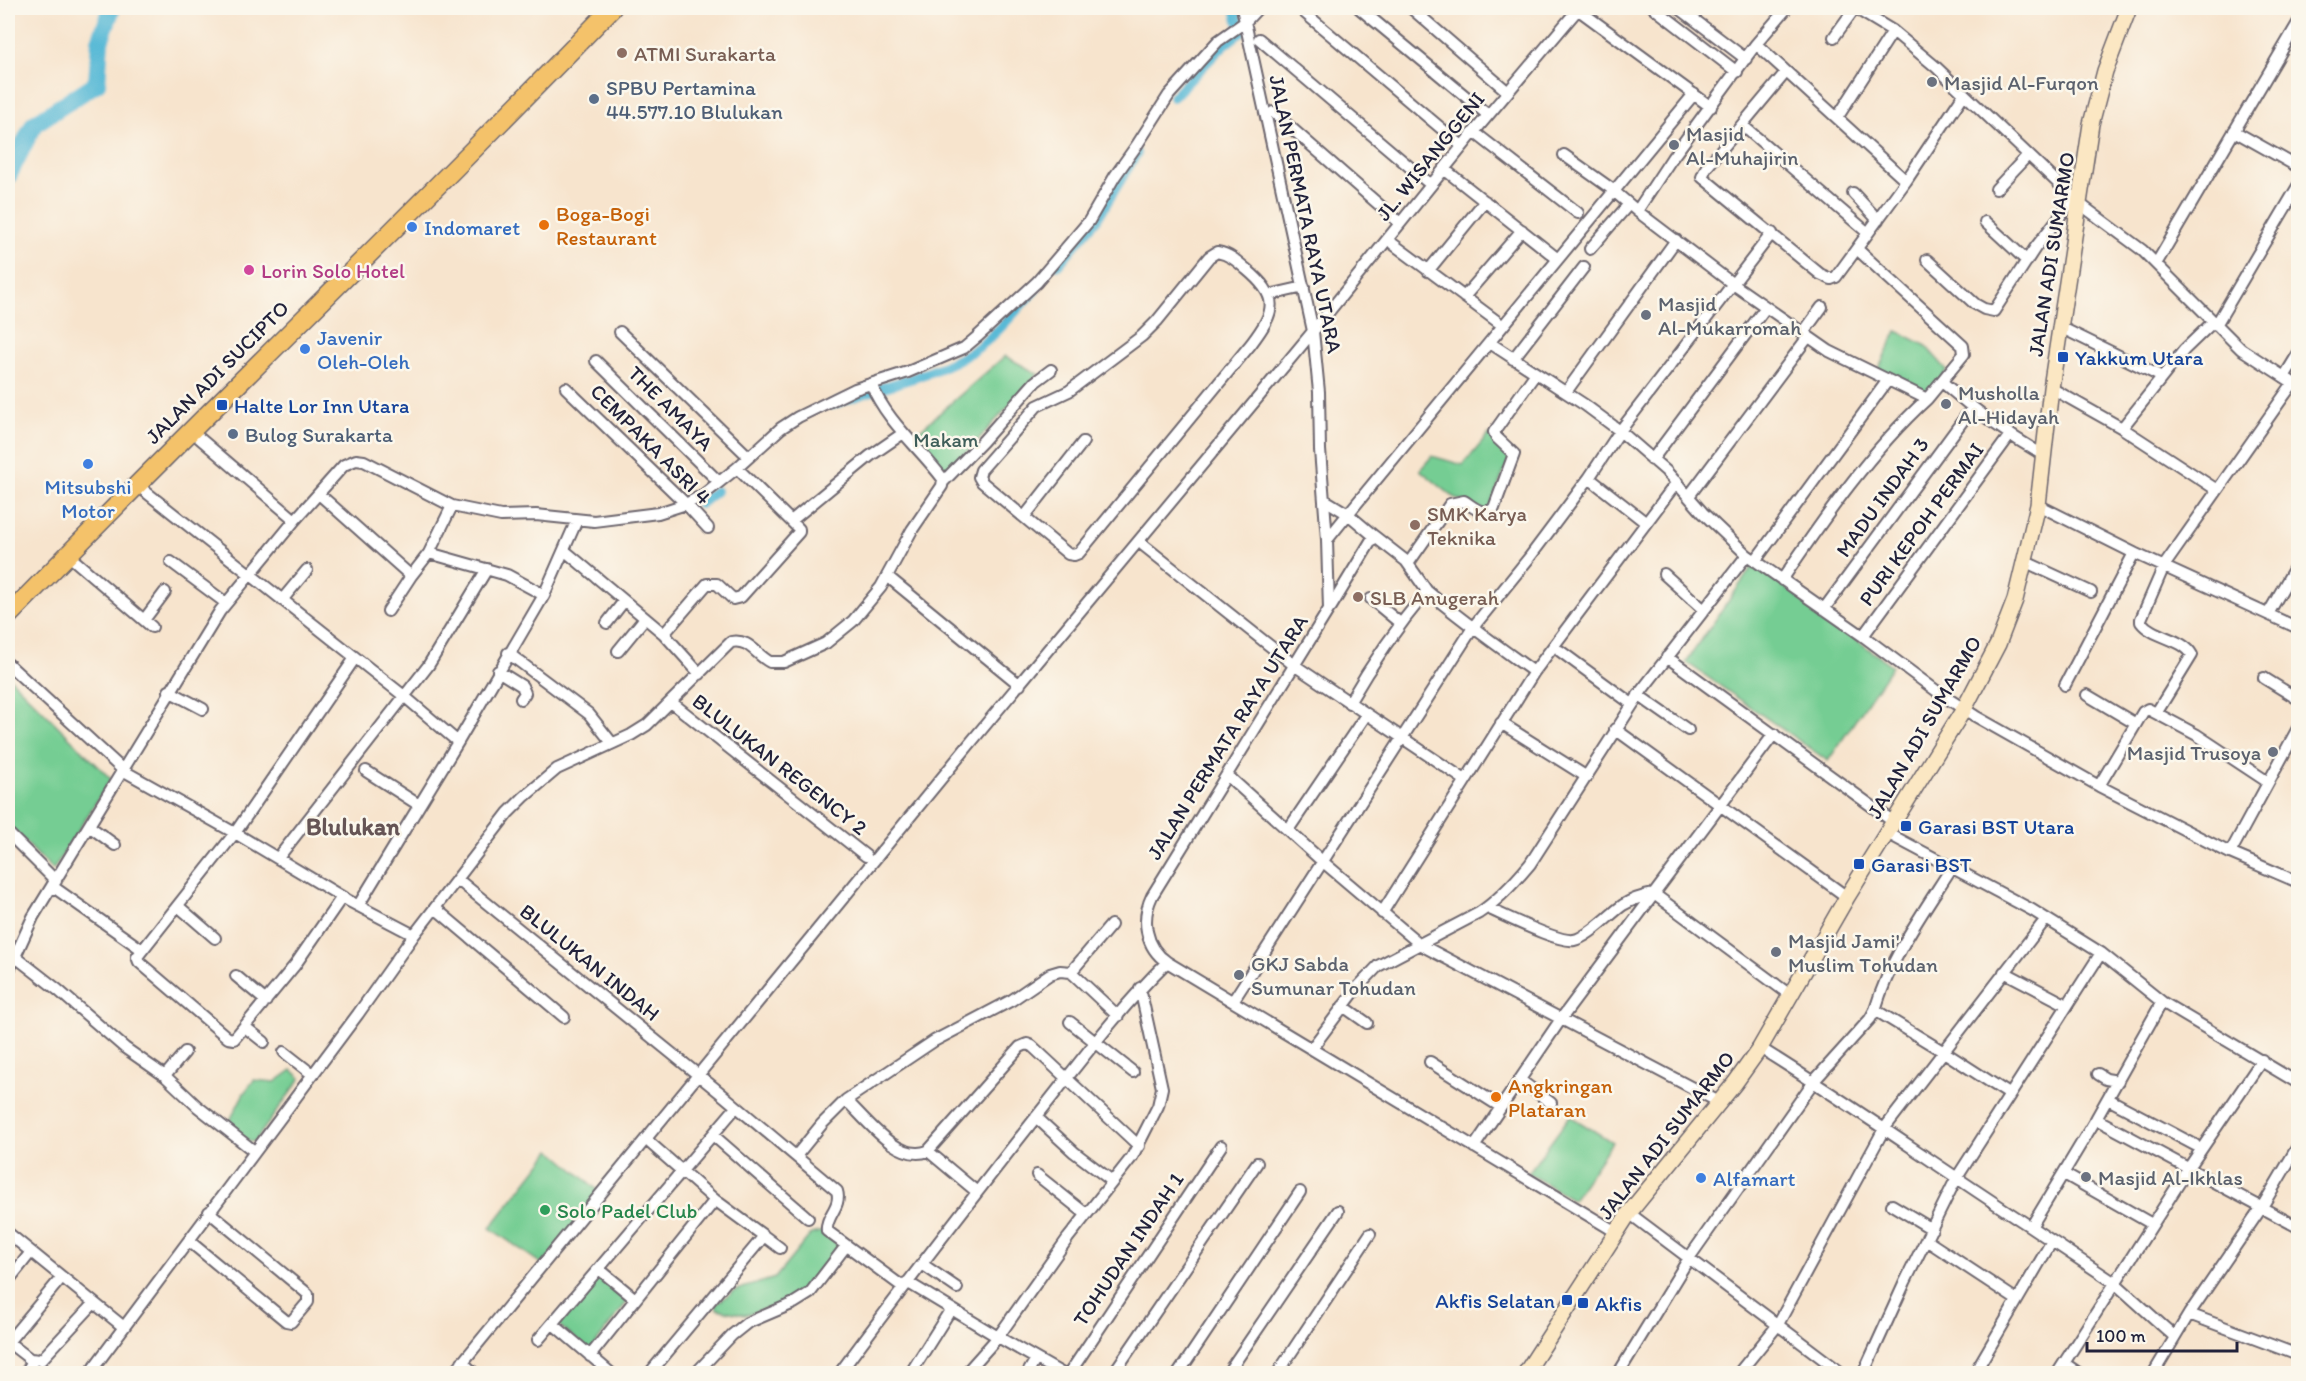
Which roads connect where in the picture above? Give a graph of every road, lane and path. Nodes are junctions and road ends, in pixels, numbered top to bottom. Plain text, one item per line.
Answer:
1 (612, 8) edge
2 (1242, 8) edge
3 (1258, 8) edge
4 (1299, 8) edge
5 (1359, 8) edge
6 (1411, 8) edge
7 (1578, 8) edge
8 (1654, 8) edge
9 (1786, 8) edge
10 (1855, 8) edge
11 (2129, 8) edge
12 (1682, 10) edge
13 (2298, 23) edge
14 (1241, 24) junction
15 (1675, 24) junction
16 (1893, 32) junction
17 (1714, 35) junction
18 (1834, 37) dead end
19 (1258, 39) dead end
20 (1756, 44) junction
21 (1704, 46) junction
22 (1746, 59) junction
23 (1737, 72) junction
24 (1786, 72) junction
25 (1508, 92) junction
26 (1694, 94) junction
27 (1964, 94) junction
28 (1711, 107) junction
29 (1273, 112) dead end
30 (1488, 115) junction
31 (1837, 118) junction
32 (1742, 125) junction
33 (2234, 131) junction
34 (1474, 132) junction
35 (1462, 146) junction
36 (2028, 154) junction
37 (1564, 155) dead end
38 (2298, 167) edge
39 (1444, 169) junction
40 (1906, 180) junction
41 (1431, 185) junction
42 (2298, 186) edge
43 (1996, 189) dead end
44 (1613, 191) junction
45 (1853, 193) dead end
46 (1485, 201) junction
47 (2077, 201) junction
48 (1633, 208) junction
49 (1578, 213) dead end
50 (1878, 220) junction
51 (1986, 222) dead end
52 (1400, 223) junction
53 (1522, 230) junction
54 (1772, 233) junction
55 (1868, 233) junction
56 (1676, 240) junction
57 (1393, 244) dead end
58 (1590, 249) dead end
59 (1857, 249) junction
60 (1554, 256) dead end
61 (1927, 260) dead end
62 (2027, 261) junction
63 (2156, 264) junction
64 (1584, 267) dead end
65 (1428, 271) junction
66 (1733, 284) junction
67 (1301, 288) junction
68 (1269, 294) junction
69 (1464, 297) junction
70 (1766, 307) junction
71 (1822, 307) dead end
72 (1498, 322) dead end
73 (2215, 323) junction
74 (2060, 327) junction
75 (620, 332) dead end
76 (1806, 335) junction
77 (1309, 337) junction
78 (1490, 343) junction
79 (2298, 354) edge
80 (1514, 359) junction
81 (596, 361) dead end
82 (1051, 370) dead end
83 (1536, 374) junction
84 (2162, 377) junction
85 (1888, 380) junction
86 (1941, 382) junction
87 (2292, 382) edge
88 (871, 386) junction
89 (566, 388) dead end
90 (2051, 388) junction
91 (1566, 392) junction
92 (1927, 399) junction
93 (1972, 408) junction
94 (2122, 428) junction
95 (190, 430) junction
96 (1620, 431) junction
97 (902, 434) junction
98 (2010, 435) junction
99 (1083, 442) dead end
100 (2045, 456) junction
101 (748, 457) junction
102 (1652, 460) junction
103 (739, 471) junction
104 (1589, 478) junction
105 (719, 482) junction
106 (943, 482) junction
107 (1677, 482) junction
108 (137, 485) junction
109 (2217, 490) junction
110 (319, 494) junction
111 (1689, 496) junction
112 (1325, 500) junction
113 (686, 504) junction
114 (2038, 505) junction
115 (452, 506) junction
116 (1348, 514) junction
117 (1025, 516) junction
118 (295, 520) junction
119 (576, 520) junction
120 (791, 521) junction
121 (1645, 522) junction
122 (708, 528) dead end
123 (1374, 536) junction
124 (1327, 540) junction
125 (1143, 544) dead end
126 (564, 550) junction
127 (2134, 552) junction
128 (429, 553) junction
129 (69, 555) junction
130 (1751, 558) junction
131 (171, 562) dead end
132 (2026, 562) junction
133 (2298, 562) edge
134 (1408, 564) junction
135 (2164, 566) junction
136 (487, 569) junction
137 (307, 570) dead end
138 (249, 574) junction
139 (1664, 574) dead end
140 (411, 576) junction
141 (887, 576) junction
142 (1782, 580) junction
143 (1427, 591) junction
144 (165, 592) dead end
145 (2091, 592) dead end
146 (544, 595) junction
147 (1371, 598) dead end
148 (282, 600) junction
149 (624, 601) junction
150 (226, 603) junction
151 (1329, 609) junction
152 (1824, 609) junction
153 (1704, 610) junction
154 (388, 611) dead end
155 (2268, 614) junction
156 (8, 616) edge
157 (645, 618) junction
158 (607, 623) dead end
159 (1400, 623) junction
160 (1474, 626) junction
161 (2298, 628) edge
162 (664, 634) junction
163 (1863, 636) junction
164 (618, 651) dead end
165 (1560, 651) dead end
166 (508, 653) junction
167 (1667, 657) junction
168 (355, 658) junction
169 (8, 664) edge
170 (1294, 665) junction
171 (498, 671) junction
172 (1534, 672) junction
173 (700, 674) junction
174 (2264, 678) dead end
175 (1020, 685) junction
176 (2066, 685) dead end
177 (169, 691) junction
178 (2087, 695) dead end
179 (404, 696) junction
180 (521, 699) dead end
181 (2298, 699) edge
182 (1635, 700) junction
183 (670, 702) junction
184 (1349, 703) junction
185 (203, 709) dead end
186 (1964, 709) junction
187 (2157, 712) junction
188 (1366, 715) junction
189 (1501, 723) junction
190 (2136, 724) junction
191 (2298, 728) edge
192 (1615, 729) junction
193 (1688, 730) dead end
194 (1774, 734) junction
195 (1401, 738) junction
196 (458, 742) junction
197 (612, 743) junction
198 (124, 771) junction
199 (366, 771) dead end
200 (1228, 776) junction
201 (1587, 777) junction
202 (1465, 780) junction
203 (2268, 782) junction
204 (2099, 786) junction
205 (419, 805) junction
206 (1720, 806) junction
207 (89, 826) junction
208 (1891, 828) junction
209 (1288, 830) junction
210 (8, 833) edge
211 (235, 833) junction
212 (115, 845) dead end
213 (2230, 853) junction
214 (866, 856) dead end
215 (278, 858) junction
216 (1322, 861) junction
217 (1952, 867) junction
218 (457, 879) junction
219 (2298, 882) edge
220 (54, 884) junction
221 (1654, 894) junction
222 (342, 897) junction
223 (1847, 897) junction
224 (178, 906) junction
225 (358, 906) junction
226 (435, 908) junction
227 (1487, 908) junction
228 (1382, 913) junction
229 (2046, 919) junction
230 (1111, 925) dead end
231 (414, 935) junction
232 (215, 938) dead end
233 (1421, 945) junction
234 (141, 949) junction
235 (11, 954) edge
236 (2101, 954) junction
237 (1167, 962) junction
238 (8, 972) edge
239 (1071, 972) junction
240 (2004, 972) junction
241 (236, 976) dead end
242 (1142, 987) junction
243 (1790, 995) junction
244 (266, 1001) junction
245 (1233, 1001) junction
246 (2162, 1002) junction
247 (2067, 1005) junction
248 (1343, 1006) junction
249 (1875, 1010) junction
250 (1118, 1016) junction
251 (564, 1017) dead end
252 (1561, 1019) junction
253 (1070, 1022) dead end
254 (1367, 1023) dead end
255 (245, 1027) junction
256 (264, 1042) dead end
257 (1096, 1044) junction
258 (1312, 1048) junction
259 (1760, 1048) junction
260 (185, 1052) dead end
261 (284, 1052) dead end
262 (1944, 1052) junction
263 (2262, 1060) junction
264 (1430, 1062) dead end
265 (1133, 1072) dead end
266 (312, 1074) junction
267 (2098, 1074) dead end
268 (698, 1075) junction
269 (165, 1076) junction
270 (1067, 1077) junction
271 (1520, 1080) junction
272 (1814, 1081) junction
273 (2118, 1081) junction
274 (2298, 1083) edge
275 (2009, 1094) junction
276 (2108, 1099) junction
277 (846, 1100) junction
278 (1719, 1102) junction
279 (1551, 1103) dead end
280 (1501, 1107) junction
281 (732, 1112) dead end
282 (1036, 1117) junction
283 (2096, 1119) junction
284 (1884, 1128) junction
285 (714, 1136) junction
286 (650, 1143) dead end
287 (2195, 1145) dead end
288 (1139, 1146) junction
289 (1221, 1146) dead end
290 (2298, 1146) edge
291 (1474, 1147) junction
292 (254, 1150) junction
293 (928, 1151) junction
294 (796, 1156) junction
295 (1257, 1163) dead end
296 (2188, 1169) junction
297 (682, 1172) junction
298 (2064, 1174) junction
299 (1037, 1175) dead end
300 (1956, 1179) junction
301 (1112, 1181) junction
302 (977, 1192) junction
303 (1300, 1192) dead end
304 (715, 1200) junction
305 (1892, 1205) dead end
306 (2262, 1207) junction
307 (1338, 1211) dead end
308 (209, 1212) junction
309 (1629, 1213) junction
310 (1086, 1214) junction
311 (808, 1218) dead end
312 (2152, 1224) junction
313 (2031, 1227) junction
314 (2298, 1227) edge
315 (1932, 1228) junction
316 (1616, 1232) junction
317 (8, 1233) edge
318 (1370, 1234) dead end
319 (764, 1236) junction
320 (1926, 1240) junction
321 (189, 1241) junction
322 (2052, 1241) junction
323 (846, 1246) junction
324 (780, 1248) dead end
325 (31, 1252) junction
326 (1689, 1258) junction
327 (922, 1264) junction
328 (599, 1269) junction
329 (62, 1277) junction
330 (8, 1281) edge
331 (2115, 1283) junction
332 (905, 1285) junction
333 (957, 1288) dead end
334 (634, 1298) junction
335 (2017, 1300) junction
336 (94, 1303) junction
337 (951, 1309) junction
338 (2189, 1314) junction
339 (120, 1324) dead end
340 (552, 1324) junction
341 (1777, 1326) junction
342 (998, 1336) junction
343 (2175, 1337) junction
344 (538, 1340) dead end
345 (8, 1342) edge
346 (2298, 1355) edge
347 (590, 1356) junction
348 (1036, 1359) junction
349 (33, 1360) junction
350 (462, 1362) junction
351 (2064, 1363) junction
352 (25, 1374) edge
353 (89, 1374) edge
354 (453, 1374) edge
355 (475, 1374) edge
356 (612, 1374) edge
357 (649, 1374) edge
358 (696, 1374) edge
359 (839, 1374) edge
360 (910, 1374) edge
361 (965, 1374) edge
362 (1027, 1374) edge
363 (1063, 1374) edge
364 (1069, 1374) edge
365 (1113, 1374) edge
366 (1178, 1374) edge
367 (1227, 1374) edge
368 (1276, 1374) edge
369 (1525, 1374) edge
370 (1618, 1374) edge
371 (1738, 1374) edge
372 (1843, 1374) edge
373 (1863, 1374) edge
374 (1974, 1374) edge
375 (2057, 1374) edge
376 (2080, 1374) edge
377 (2153, 1374) edge

1 - 95 highway, JALAN ADI SUCIPTO
2 - 14 street, JALAN PERMATA RAYA UTARA
3 - 14 street
4 - 35 street
5 - 30 street
6 - 25 street
7 - 25 street, JL. WISANGGENI
7 - 26 street
8 - 15 street
9 - 20 street
10 - 16 street
10 - 18 street
11 - 47 main road, JALAN ADI SUMARMO
12 - 15 street
12 - 17 street
13 - 33 street
14 - 67 street, JALAN PERMATA RAYA UTARA
14 - 88 street
15 - 21 street
16 - 27 street
16 - 31 street
17 - 21 street
17 - 22 street
19 - 41 street
20 - 22 street
20 - 24 street
21 - 23 street
22 - 23 street
23 - 28 street
24 - 31 street
24 - 32 street
25 - 30 street, JL. WISANGGENI
26 - 28 street
26 - 44 street
27 - 36 street
27 - 40 street
28 - 48 street
29 - 52 street
30 - 34 street, JL. WISANGGENI
31 - 40 street
32 - 54 street
32 - 55 street
33 - 38 street
33 - 63 street
34 - 35 street, JL. WISANGGENI
34 - 49 street
35 - 39 street, JL. WISANGGENI
36 - 43 street
36 - 47 street
37 - 44 street
39 - 41 street, JL. WISANGGENI
39 - 46 street
40 - 50 street
41 - 52 street, JL. WISANGGENI
42 - 73 street
44 - 48 street
44 - 78 street
45 - 50 street
46 - 53 street
46 - 65 street
47 - 62 street
47 - 63 street
47 - 74 main road, JALAN ADI SUMARMO
48 - 56 street
48 - 58 street
50 - 55 street
51 - 62 street
52 - 77 street, JL. WISANGGENI
53 - 60 street
53 - 69 street
54 - 59 street
54 - 66 street
55 - 59 street
56 - 66 street
56 - 91 street
57 - 65 street
59 - 86 street
61 - 62 street
63 - 73 street
64 - 80 street
65 - 69 street
66 - 70 street
66 - 96 street
67 - 68 street
67 - 77 street, JALAN PERMATA RAYA UTARA
68 - 117 street
68 - 117 street
69 - 72 street
70 - 76 street
70 - 102 street
71 - 76 street
73 - 84 street
73 - 87 street
74 - 84 street
74 - 90 main road, JALAN ADI SUMARMO
75 - 101 street
76 - 85 street
76 - 111 street
77 - 112 street, JALAN PERMATA RAYA UTARA
77 - 175 street, JL. WISANGGENI
78 - 80 street
78 - 116 street
79 - 87 street
80 - 83 street
81 - 105 street, THE AMAYA
82 - 106 street
83 - 91 street
83 - 134 street
84 - 94 street
85 - 92 street
85 - 130 street
86 - 92 street
86 - 93 street
87 - 109 street
88 - 97 street
88 - 101 street
89 - 113 street, CEMPAKA ASRI 4
90 - 94 street
90 - 100 main road, JALAN ADI SUMARMO
91 - 96 street
92 - 142 street
93 - 98 street
93 - 152 street, MADU INDAH 3
94 - 109 street
95 - 108 highway, JALAN ADI SUCIPTO
95 - 118 street
96 - 102 street
96 - 104 street
97 - 106 street
97 - 120 street
98 - 100 street
98 - 163 street, PURI KEPOH PERMAI
99 - 117 street
100 - 114 main road, JALAN ADI SUMARMO
101 - 103 street
102 - 107 street
103 - 105 street
103 - 120 street
104 - 121 street
104 - 160 street
105 - 113 street
106 - 141 street
107 - 111 street
107 - 121 street
108 - 129 highway, JALAN ADI SUCIPTO
108 - 138 street
109 - 135 street
110 - 115 street
110 - 118 street
110 - 140 street
111 - 130 street
112 - 116 street
112 - 124 street, JALAN PERMATA RAYA UTARA
113 - 119 street
113 - 122 street, CEMPAKA ASRI 4
114 - 127 street
114 - 132 main road, JALAN ADI SUMARMO
115 - 119 street
115 - 128 street
116 - 123 street
116 - 124 street
118 - 138 street
119 - 126 street
120 - 162 street
121 - 172 street
123 - 134 street
123 - 151 street
124 - 151 street, JALAN PERMATA RAYA UTARA
125 - 170 street
126 - 146 street
126 - 149 street
127 - 135 street
127 - 176 street
128 - 136 street
128 - 140 street
129 - 144 street
129 - 156 highway, JALAN ADI SUCIPTO
130 - 142 street
130 - 153 street
131 - 150 street
132 - 145 street
132 - 186 main road, JALAN ADI SUMARMO
133 - 155 street
134 - 143 street
135 - 155 street
135 - 187 street
136 - 146 street
136 - 179 street
137 - 148 street
138 - 148 street
138 - 150 street
139 - 153 street
140 - 154 street
141 - 173 street
141 - 175 street
142 - 152 street
143 - 159 street
143 - 160 street
146 - 166 street
147 - 159 street
148 - 168 street
149 - 157 street
149 - 158 street
150 - 177 street
151 - 170 street, JALAN PERMATA RAYA UTARA
152 - 163 street
153 - 167 street
155 - 161 street
157 - 162 street
157 - 164 street
159 - 184 street
160 - 172 street
160 - 195 street
162 - 173 street
163 - 186 street
165 - 182 street
166 - 171 street
166 - 197 street
167 - 182 street
167 - 194 street
168 - 179 street
168 - 211 street
169 - 198 street
170 - 184 street
170 - 200 street, JALAN PERMATA RAYA UTARA
171 - 180 street
171 - 196 street
172 - 189 street
173 - 183 street
174 - 181 street
175 - 268 street, JL. WISANGGENI
177 - 185 street
177 - 198 street
178 - 190 street
179 - 196 street
179 - 215 street
182 - 192 street
182 - 193 street
183 - 197 street
183 - 214 street, BLULUKAN REGENCY 2
184 - 188 street
186 - 204 street
186 - 208 main road, JALAN ADI SUMARMO
187 - 190 street
187 - 203 street
188 - 195 street
188 - 209 street
189 - 201 street
189 - 202 street
190 - 204 street
191 - 203 street
192 - 201 street
192 - 206 street
194 - 206 street
194 - 208 street
195 - 202 street
195 - 216 street
196 - 205 street
197 - 218 street
198 - 207 street
198 - 211 street
199 - 205 street
200 - 209 street
200 - 237 street, JALAN PERMATA RAYA UTARA
201 - 227 street
202 - 228 street
203 - 213 street
204 - 213 street
205 - 225 street
206 - 221 street
206 - 223 street
207 - 212 street
207 - 220 street
208 - 217 street
208 - 223 main road, JALAN ADI SUMARMO
209 - 216 street
210 - 220 street
211 - 215 street
211 - 224 street
213 - 219 street
215 - 222 street
216 - 228 street
216 - 245 street
217 - 229 street
217 - 249 street
218 - 226 street
218 - 268 street, BLULUKAN INDAH
220 - 234 street
220 - 235 street
221 - 227 street
221 - 243 street
221 - 252 street
222 - 225 street
222 - 244 street
223 - 243 main road, JALAN ADI SUMARMO
224 - 232 street
224 - 234 street
225 - 231 street
226 - 231 street
226 - 251 street
227 - 233 street
228 - 233 street
229 - 236 street
229 - 240 street
230 - 239 street
231 - 266 street
233 - 248 street
233 - 252 street
234 - 255 street
235 - 238 street
235 - 269 street
236 - 246 street
236 - 247 street
237 - 242 street
237 - 245 street, JALAN PERMATA RAYA UTARA
239 - 250 street
239 - 277 street
240 - 247 street
240 - 262 street
241 - 244 street
242 - 250 street
242 - 288 street
243 - 259 main road, JALAN ADI SUMARMO
244 - 255 street
245 - 258 street, JALAN PERMATA RAYA UTARA
246 - 263 street
246 - 273 street
247 - 275 street
248 - 254 street
248 - 258 street
249 - 262 street
249 - 272 street
250 - 257 street
252 - 271 street
252 - 278 street
253 - 257 street
255 - 256 street
257 - 265 street
257 - 270 street
258 - 291 street, JALAN PERMATA RAYA UTARA
259 - 272 street
259 - 278 main road, JALAN ADI SUMARMO
260 - 269 street
261 - 266 street
262 - 275 street
262 - 284 street
263 - 274 street
263 - 296 street
264 - 280 street
266 - 292 street
267 - 273 street
268 - 294 street, BLULUKAN INDAH
268 - 350 street, JL. WISANGGENI
269 - 292 street
270 - 282 street
270 - 288 street
270 - 293 street
271 - 279 street
271 - 280 street
272 - 284 street
272 - 326 street
273 - 276 street
275 - 300 street
276 - 283 street
276 - 287 street
277 - 293 street
277 - 294 street
278 - 309 main road, JALAN ADI SUMARMO
280 - 291 street
281 - 285 street
282 - 301 street
282 - 302 street
283 - 296 street
283 - 298 street
284 - 300 street
284 - 341 street
285 - 297 street
285 - 311 street
286 - 297 street
288 - 301 street
289 - 364 street, TOHUDAN INDAH 1
290 - 306 street
291 - 316 street, JALAN PERMATA RAYA UTARA
292 - 308 street
293 - 302 street
294 - 323 street, BLULUKAN INDAH
295 - 365 street
296 - 306 street
296 - 312 street
297 - 304 street
297 - 328 street
298 - 312 street
298 - 313 street
299 - 310 street
300 - 313 street
300 - 315 street
301 - 310 street
302 - 327 street
303 - 366 street
304 - 319 street
304 - 334 street
305 - 315 street
306 - 314 street
306 - 338 street
307 - 367 street
308 - 321 street
308 - 321 street
309 - 316 main road, JALAN ADI SUMARMO
309 - 326 street
310 - 342 street
312 - 331 street
313 - 322 street
315 - 320 street
316 - 369 main road, JALAN ADI SUMARMO
317 - 325 street
318 - 368 street
319 - 324 street
319 - 357 street
320 - 335 street
320 - 373 street
321 - 353 street
322 - 331 street
322 - 335 street
323 - 332 street
323 - 358 street
325 - 329 street
325 - 330 street
326 - 341 street
326 - 370 street
327 - 332 street
327 - 333 street
328 - 334 street
328 - 340 street
329 - 336 street
329 - 345 street
331 - 343 street
331 - 351 street
332 - 337 street
332 - 359 street
334 - 347 street
335 - 374 street
336 - 339 street
336 - 349 street
337 - 342 street
337 - 360 street
338 - 343 street
338 - 346 street
340 - 344 street
340 - 347 street
341 - 371 street
341 - 372 street
342 - 348 street
342 - 361 street
343 - 377 street
345 - 349 street
347 - 356 street
348 - 362 street
348 - 363 street
349 - 352 street
350 - 354 street, JL. WISANGGENI
350 - 355 street
351 - 375 street
351 - 376 street

